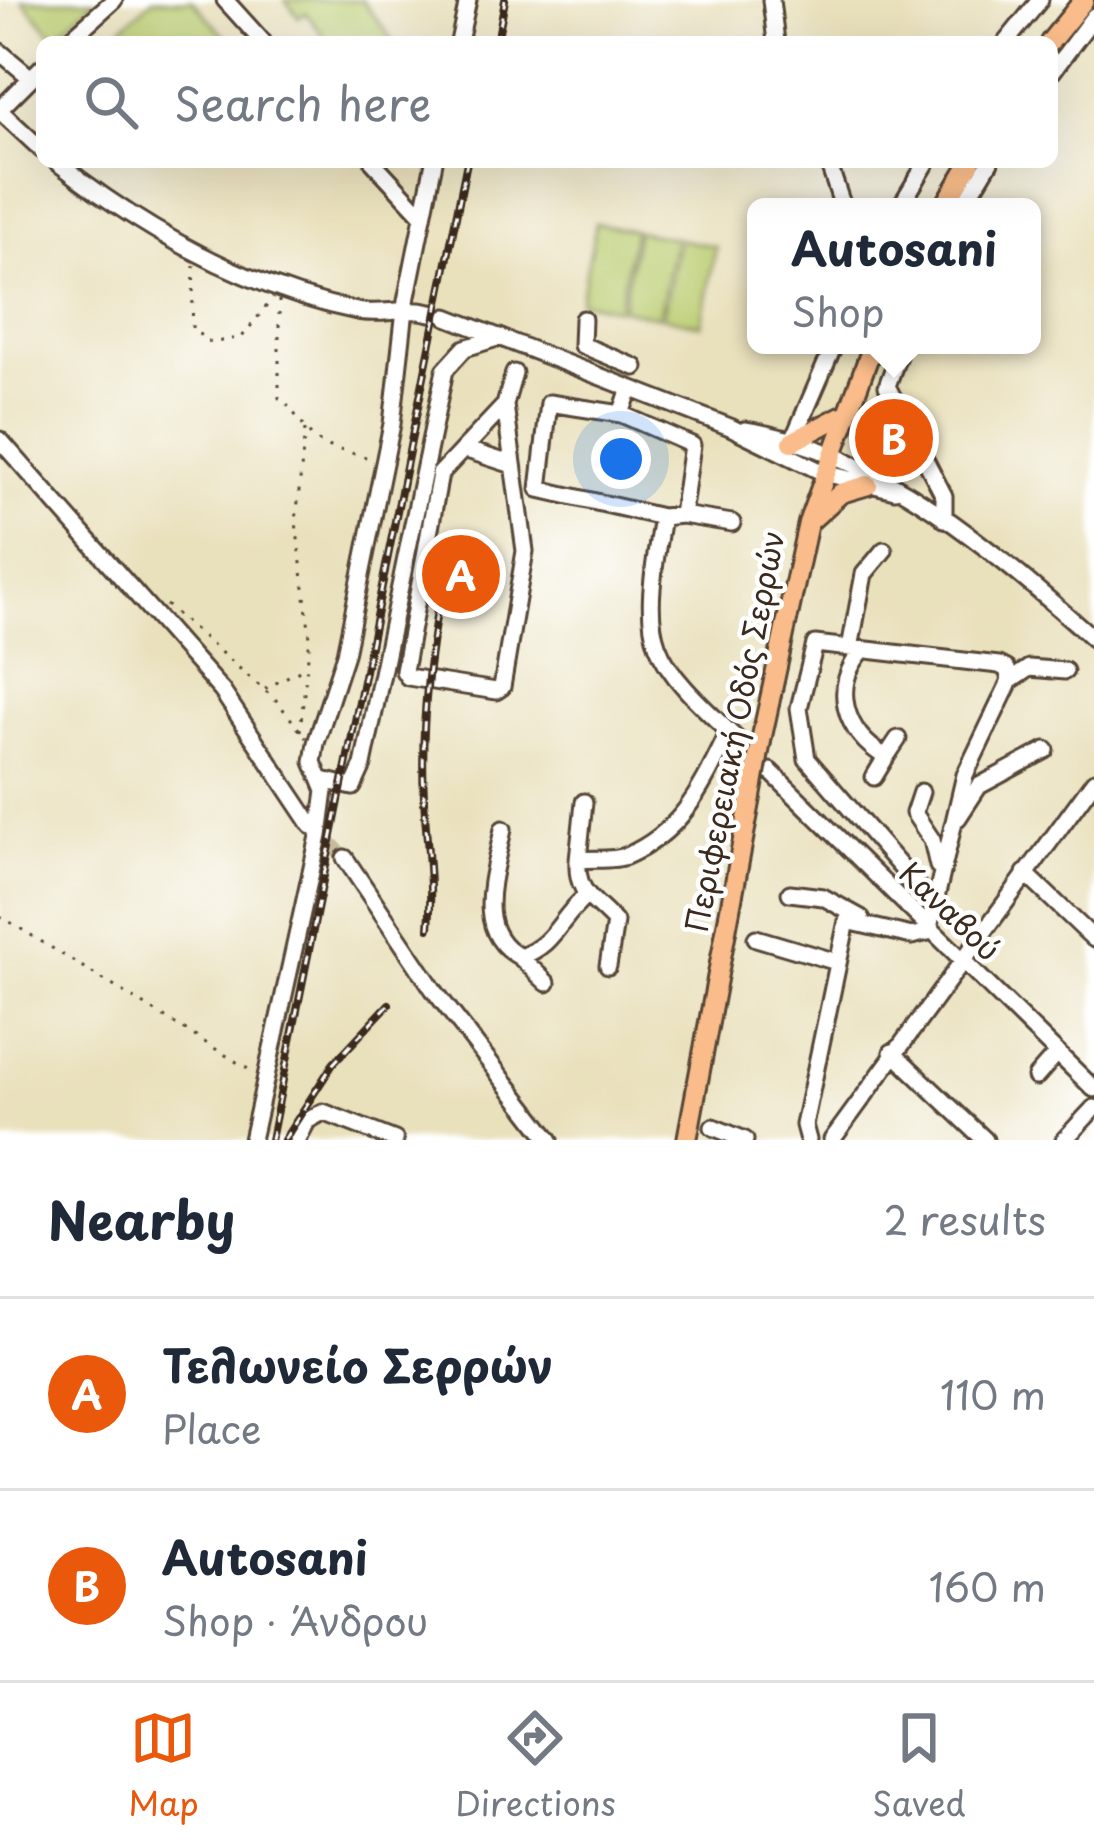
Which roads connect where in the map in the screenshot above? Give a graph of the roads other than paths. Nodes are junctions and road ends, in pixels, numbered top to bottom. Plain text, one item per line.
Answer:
1 (114, 0) edge
2 (225, 0) edge
3 (468, 0) edge
4 (771, 0) edge
5 (1040, 0) edge
6 (1084, 0) edge
7 (1094, 16) edge
8 (74, 36) edge
9 (258, 36) edge
10 (460, 36) edge
11 (775, 36) edge
12 (1011, 36) edge
13 (1055, 36) edge
14 (0, 52) edge
15 (1058, 64) edge
16 (36, 72) edge
17 (0, 110) edge
18 (36, 144) edge
19 (65, 168) edge
20 (379, 168) edge
21 (433, 168) edge
22 (830, 168) edge
23 (923, 168) edge
24 (967, 168) edge
25 (986, 168) edge
26 (840, 198) edge
27 (905, 198) edge
28 (949, 198) edge
29 (968, 198) edge
30 (423, 216) junction
31 (405, 308) junction
32 (583, 319) dead end
33 (500, 337) junction
34 (830, 354) edge
35 (869, 354) edge
36 (899, 354) edge
37 (617, 360) junction
38 (635, 367) dead end
39 (514, 373) dead end
40 (609, 382) junction
41 (629, 391) junction
42 (505, 405) junction
43 (845, 413) junction
44 (621, 414) junction
45 (730, 427) junction
46 (0, 440) edge
47 (792, 442) junction
48 (464, 448) junction
49 (826, 464) junction
50 (513, 465) junction
51 (868, 485) junction
52 (895, 490) junction
53 (682, 515) junction
54 (662, 517) junction
55 (944, 519) junction
56 (732, 523) dead end
57 (808, 523) junction
58 (884, 550) dead end
59 (1094, 639) edge
60 (856, 649) junction
61 (1065, 671) dead end
62 (1010, 681) junction
63 (744, 739) junction
64 (898, 739) dead end
65 (1046, 750) dead end
66 (886, 757) junction
67 (770, 771) dead end
68 (874, 777) dead end
69 (322, 780) junction
70 (1092, 789) edge
71 (920, 792) dead end
72 (584, 802) dead end
73 (312, 826) tunnel mouth
74 (503, 829) dead end
75 (950, 831) junction
76 (345, 858) tunnel mouth
77 (578, 860) junction
78 (939, 869) junction
79 (1025, 873) junction
80 (790, 893) dead end
81 (585, 897) junction
82 (932, 903) junction
83 (862, 921) junction
84 (928, 932) junction
85 (756, 938) dead end
86 (1094, 939) edge
87 (520, 957) junction
88 (960, 960) junction
89 (837, 962) junction
90 (608, 966) dead end
91 (547, 983) dead end
92 (892, 1052) junction
93 (1057, 1053) junction
94 (1036, 1077) dead end
95 (1094, 1089) edge
96 (1094, 1108) edge
97 (713, 1127) dead end
98 (252, 1140) edge
99 (298, 1140) edge
100 (395, 1140) edge
101 (550, 1140) edge
102 (687, 1140) edge
103 (745, 1140) edge
104 (807, 1140) edge
105 (832, 1140) edge
106 (985, 1140) edge
107 (1064, 1140) edge

1 - 8 street
2 - 9 street
3 - 10 street
4 - 11 street
5 - 12 street
6 - 13 main road
7 - 15 street
14 - 16 street
16 - 17 street
17 - 18 street
19 - 31 street
20 - 30 street
21 - 30 street
22 - 26 street
23 - 27 street
24 - 28 main road
25 - 29 street
30 - 31 street
31 - 33 street
31 - 69 street
32 - 37 street
33 - 40 street
33 - 69 street
34 - 47 street
35 - 43 main road, Περιφερειακή Οδός Σερρών
36 - 55 street
37 - 38 street
37 - 40 street
39 - 42 street
40 - 41 street
41 - 44 street
41 - 45 street
42 - 48 street
42 - 50 street
43 - 47 main road
43 - 49 main road, Περιφερειακή Οδός Σερρών
44 - 53 street
44 - 54 street
45 - 47 street
45 - 49 street
46 - 73 street
47 - 49 street
48 - 50 street
48 - 50 street
49 - 51 street
49 - 52 street
49 - 57 main road, Περιφερειακή Οδός Σερρών
51 - 52 street
51 - 57 main road
52 - 55 street
53 - 54 street
53 - 56 street
54 - 63 street
55 - 59 street
57 - 63 main road, Περιφερειακή Οδός Σερρών
58 - 60 street
60 - 62 street
60 - 66 street
60 - 82 street
61 - 62 street
62 - 75 street
63 - 77 street
63 - 102 main road, Περιφερειακή Οδός Σερρών, bridge
64 - 66 street
65 - 75 street
66 - 68 street
67 - 84 street, Καναβού
69 - 98 street
70 - 79 street
71 - 78 street
72 - 77 street
74 - 87 street
75 - 78 street
76 - 101 street
77 - 81 street
78 - 82 street
79 - 86 street
79 - 88 street
80 - 83 street
81 - 87 street
81 - 90 street
82 - 84 street
83 - 84 street
83 - 89 street
84 - 88 street, Καναβού
85 - 89 street
87 - 91 street
88 - 92 street
88 - 93 street, Καναβού
89 - 104 street
92 - 105 street
92 - 106 street
93 - 94 street
93 - 95 street, Καναβού
96 - 107 street
97 - 103 street
99 - 100 street

